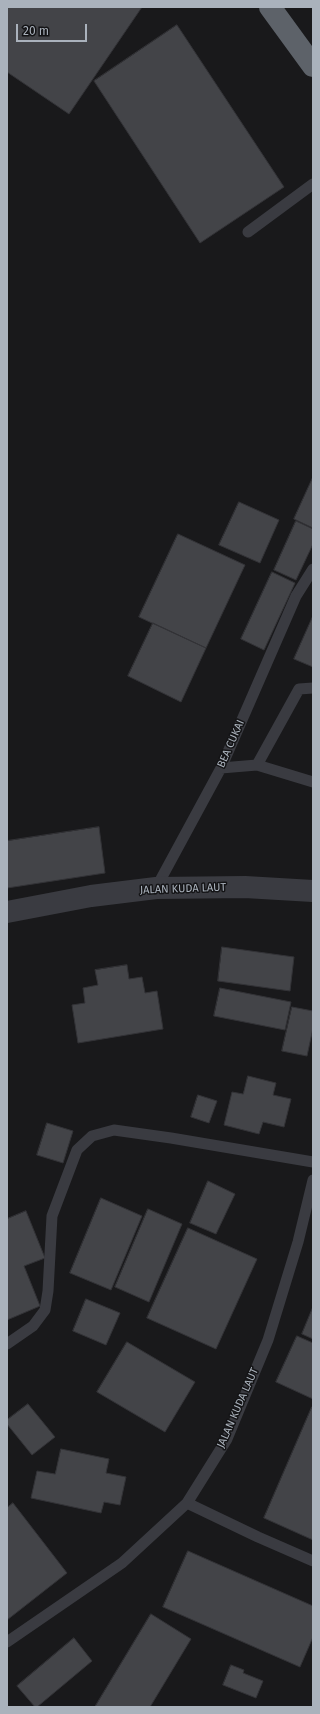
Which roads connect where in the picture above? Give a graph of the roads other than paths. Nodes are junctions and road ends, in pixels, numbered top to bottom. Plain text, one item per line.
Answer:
1 (270, 7) edge
2 (313, 66) edge
3 (313, 184) edge
4 (248, 232) dead end
5 (313, 568) edge
6 (313, 688) edge
7 (257, 765) junction
8 (221, 768) junction
9 (313, 782) edge
10 (156, 888) junction
11 (313, 891) edge
12 (7, 912) edge
13 (313, 1162) edge
14 (313, 1180) edge
15 (7, 1344) edge
16 (187, 1503) junction
17 (313, 1561) edge
18 (7, 1642) edge

1 - 2 highway
3 - 4 lane
5 - 8 lane, BEA CUKAI
6 - 7 lane
7 - 8 lane
7 - 9 lane
8 - 10 lane, BEA CUKAI
10 - 11 street, JALAN KUDA LAUT
10 - 12 street, JALAN KUDA LAUT
13 - 15 lane
14 - 16 lane, JALAN KUDA LAUT
16 - 17 lane
16 - 18 lane, JALAN KUDA LAUT

